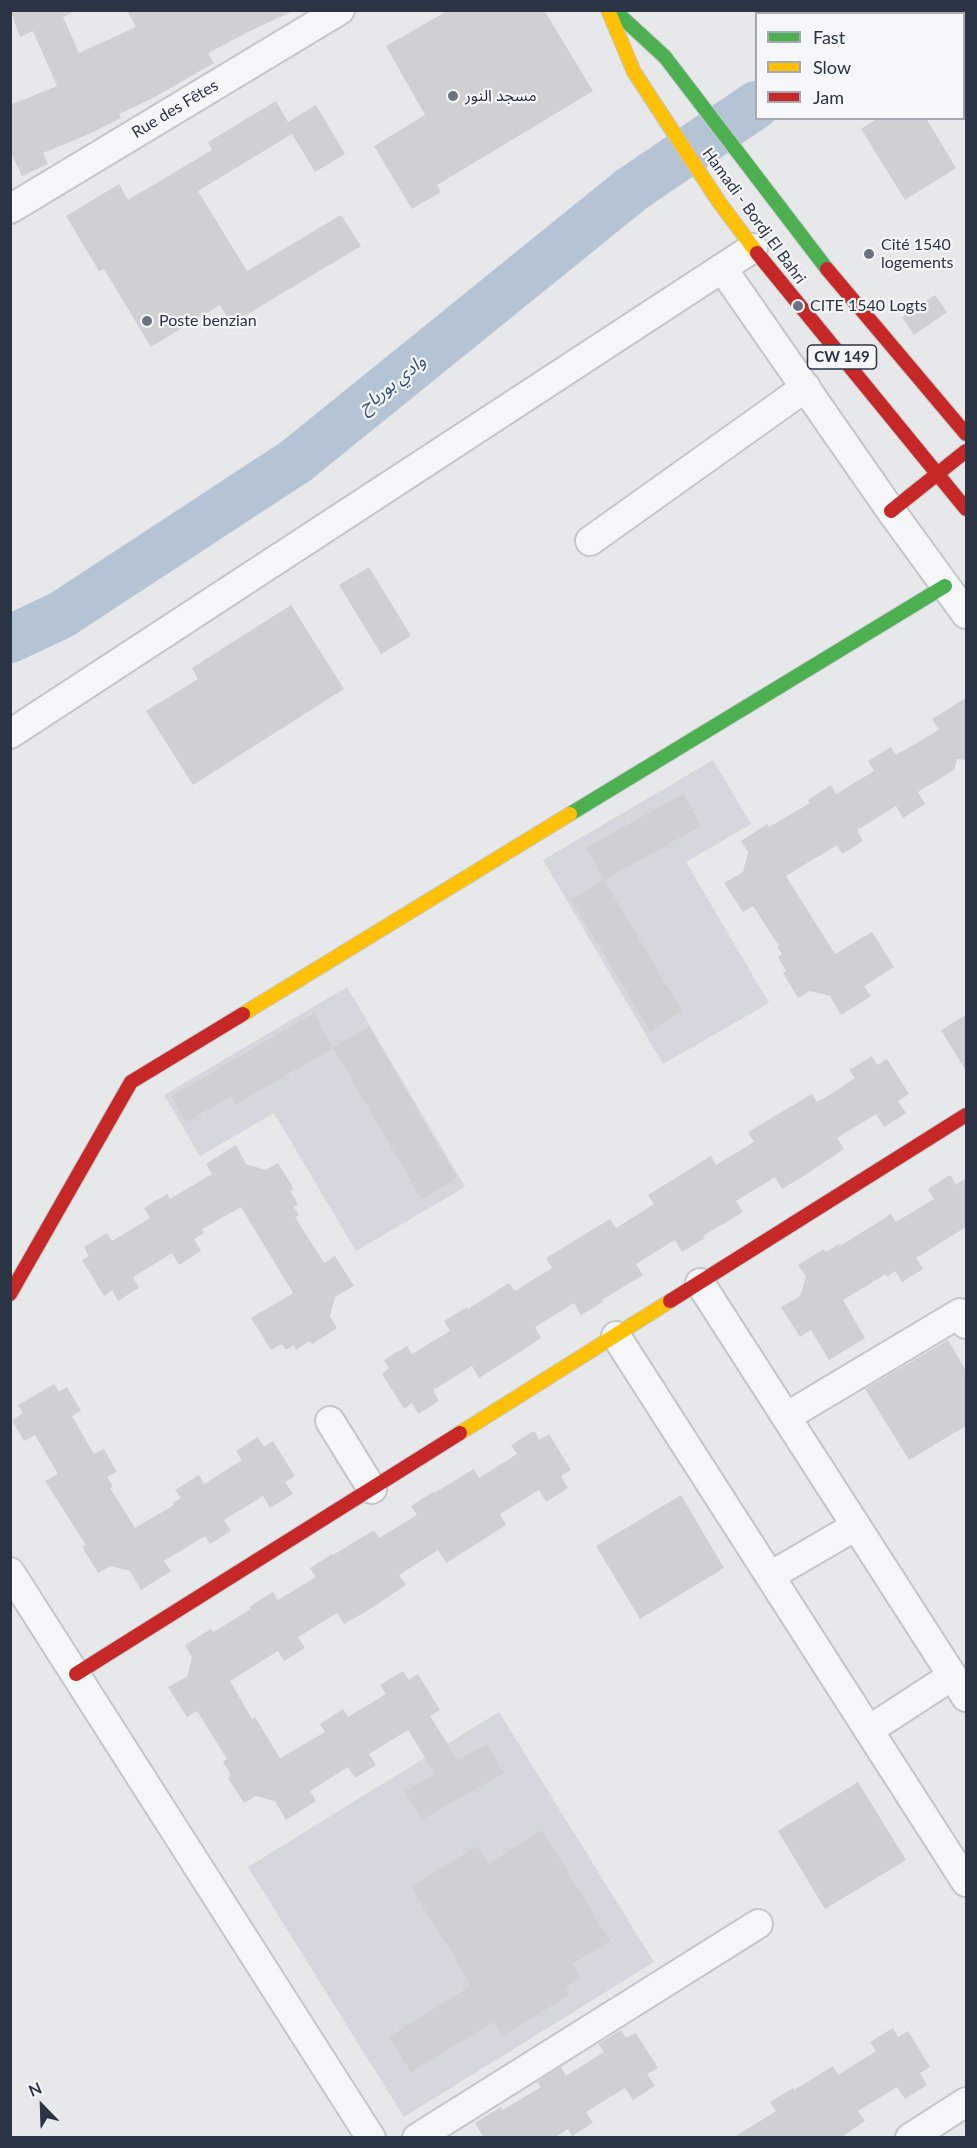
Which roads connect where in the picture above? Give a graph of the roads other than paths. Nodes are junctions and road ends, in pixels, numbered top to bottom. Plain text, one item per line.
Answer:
1 (340, 10) edge
2 (608, 10) edge
3 (614, 10) edge
4 (14, 198) edge
5 (753, 248) junction
6 (722, 268) junction
7 (806, 387) junction
8 (966, 434) edge
9 (966, 451) edge
10 (938, 474) junction
11 (966, 509) edge
12 (891, 511) junction
13 (590, 541) dead end
14 (945, 586) junction
15 (966, 614) edge
16 (10, 735) edge
17 (966, 1115) edge
18 (700, 1283) junction
19 (10, 1294) edge
20 (966, 1323) edge
21 (616, 1336) junction
22 (786, 1418) junction
23 (330, 1421) dead end
24 (372, 1489) junction
25 (856, 1526) junction
26 (10, 1572) edge
27 (770, 1576) junction
28 (76, 1674) junction
29 (959, 1686) edge
30 (869, 1730) junction
31 (966, 1882) edge
32 (758, 1924) dead end
33 (966, 2102) edge
34 (371, 2138) edge
35 (417, 2138) edge
36 (910, 2138) edge

1 - 4 street, Rue des Fêtes
2 - 5 main road, Hamadi - Bordj El Bahri / CW 149
3 - 8 main road, Hamadi - Bordj El Bahri / CW 149
5 - 6 street
5 - 10 main road, Hamadi - Bordj El Bahri / CW 149
6 - 7 street
6 - 16 street
7 - 12 street
7 - 13 street
9 - 10 main road
10 - 11 main road, Hamadi - Bordj El Bahri / CW 149
10 - 12 main road
12 - 14 street
14 - 15 street
14 - 19 main road
17 - 18 main road
18 - 21 main road
18 - 22 street
20 - 22 street
21 - 24 main road
21 - 27 street
22 - 25 street
23 - 24 street
24 - 28 main road
25 - 27 street
25 - 29 street
26 - 28 street
27 - 30 street
28 - 34 street
29 - 30 street
30 - 31 street
32 - 35 street
33 - 36 street

